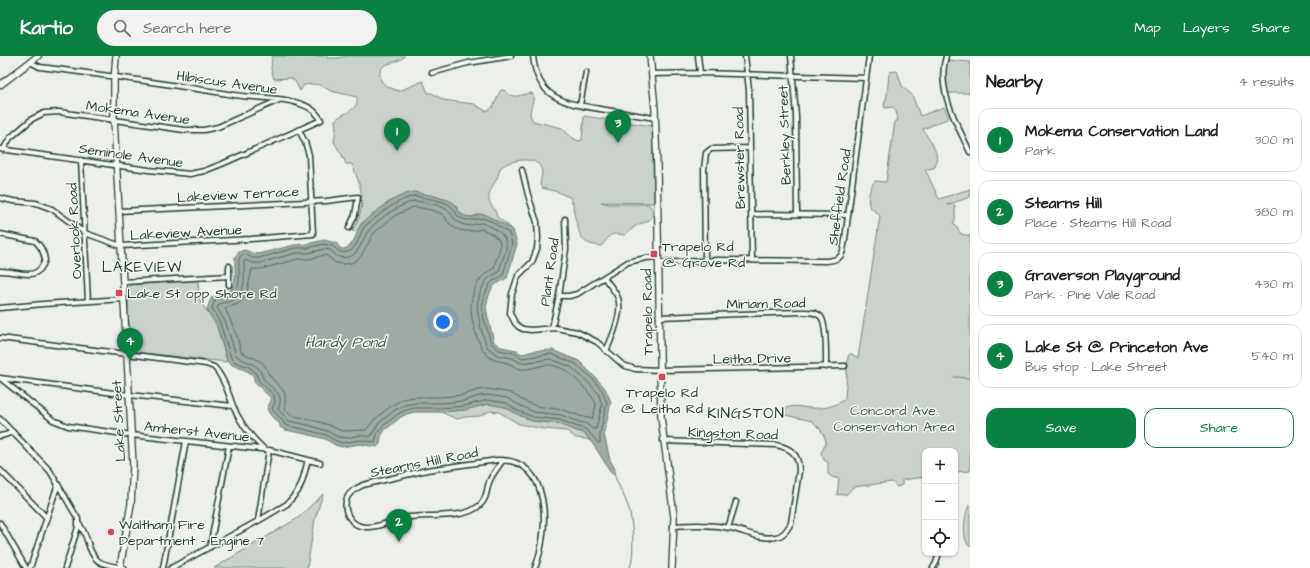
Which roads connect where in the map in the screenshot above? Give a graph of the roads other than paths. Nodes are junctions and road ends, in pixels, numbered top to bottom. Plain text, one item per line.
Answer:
1 (38, 56) edge
2 (116, 56) edge
3 (511, 56) edge
4 (533, 56) edge
5 (650, 56) edge
6 (698, 56) edge
7 (745, 56) edge
8 (791, 56) edge
9 (869, 56) edge
10 (946, 56) edge
11 (30, 62) junction
12 (432, 72) dead end
13 (586, 72) dead end
14 (700, 73) junction
15 (652, 74) junction
16 (747, 75) junction
17 (793, 76) junction
18 (114, 77) junction
19 (866, 78) junction
20 (0, 85) edge
21 (279, 100) junction
22 (580, 106) junction
23 (655, 118) junction
24 (114, 120) junction
25 (322, 120) joint
26 (299, 130) junction
27 (750, 148) junction
28 (2, 149) edge
29 (970, 152) edge
30 (81, 160) junction
31 (117, 166) junction
32 (522, 170) dead end
33 (0, 198) edge
34 (311, 201) junction
35 (119, 211) junction
36 (751, 214) junction
37 (797, 214) junction
38 (848, 215) junction
39 (565, 219) dead end
40 (349, 228) dead end
41 (85, 233) junction
42 (0, 234) edge
43 (121, 246) junction
44 (659, 260) junction
45 (752, 260) junction
46 (705, 261) junction
47 (228, 266) dead end
48 (0, 271) edge
49 (229, 276) junction
50 (604, 277) junction
51 (123, 282) junction
52 (229, 285) dead end
53 (559, 296) junction
54 (124, 299) junction
55 (88, 301) junction
56 (0, 308) edge
57 (659, 317) junction
58 (552, 328) junction
59 (0, 338) edge
60 (606, 351) junction
61 (127, 355) junction
62 (845, 366) dead end
63 (826, 367) junction
64 (660, 370) junction
65 (0, 378) edge
66 (129, 395) junction
67 (233, 406) junction
68 (0, 419) edge
69 (13, 432) junction
70 (131, 435) junction
71 (0, 436) edge
72 (186, 441) junction
73 (663, 441) junction
74 (229, 446) junction
75 (267, 450) junction
76 (308, 460) junction
77 (503, 460) junction
78 (320, 463) dead end
79 (0, 470) edge
80 (58, 484) junction
81 (736, 502) dead end
82 (47, 518) junction
83 (258, 521) junction
84 (0, 523) edge
85 (78, 523) junction
86 (674, 526) junction
87 (728, 528) junction
88 (210, 547) junction
89 (938, 556) edge
90 (26, 568) edge
91 (30, 568) edge
92 (64, 568) edge
93 (121, 568) edge
94 (163, 568) edge
95 (171, 568) edge
96 (535, 568) edge
97 (672, 568) edge
98 (933, 568) edge

1 - 11 street
2 - 18 street, Lake Street
3 - 12 street
4 - 22 street
5 - 15 street, Trapelo Road
6 - 14 street
7 - 16 street, Brewster Road
8 - 17 street, Berkley Street
9 - 19 street, Sheffield Road
10 - 29 street
11 - 18 street, Hibiscus Avenue
11 - 20 street
13 - 22 street
14 - 15 street
14 - 16 street
15 - 23 street, Trapelo Road
16 - 17 street
16 - 27 street, Brewster Road
17 - 19 street
17 - 37 street, Berkley Street
18 - 21 street, Hibiscus Avenue
18 - 24 street, Lake Street
19 - 38 street, Sheffield Road
21 - 24 street, Mokema Avenue
21 - 25 street, Hibiscus Avenue
22 - 23 street
23 - 44 street, Trapelo Road
24 - 28 street, Mokema Avenue
24 - 31 street, Lake Street
25 - 26 street, Seminole Avenue
26 - 31 street, Seminole Avenue
26 - 34 street
27 - 36 street, Brewster Road
27 - 46 street
28 - 30 street, Seminole Avenue
30 - 31 street, Seminole Avenue
30 - 41 street, Overlook Road
31 - 35 street, Lake Street
32 - 58 street, Leitha Drive
33 - 41 street, Lakeview Avenue
34 - 35 street, Lakeview Terrace
34 - 40 street, Lakeview Terrace
34 - 43 street, Lakeview Avenue
35 - 43 street, Lake Street
36 - 37 street
36 - 45 street, Brewster Road
37 - 38 street
38 - 45 street, Sheffield Road
39 - 53 street, Plant Road
41 - 43 street, Lakeview Avenue
41 - 55 street, Overlook Road
42 - 48 street
43 - 51 street, Lake Street
44 - 46 street, Sheffield Road
44 - 50 street, Sheffield Road
44 - 57 street, Trapelo Road
45 - 46 street, Sheffield Road
47 - 49 street
49 - 51 street
49 - 52 street
50 - 53 street, Sheffield Road
50 - 60 street
51 - 54 street, Lake Street
53 - 58 street, Plant Road
54 - 55 street
54 - 61 street, Lake Street
55 - 56 street
57 - 63 street, Miriam Road
57 - 64 street, Trapelo Road
58 - 60 street, Leitha Drive
59 - 61 street
60 - 64 street, Leitha Drive
61 - 66 street, Lake Street
61 - 67 street
62 - 63 street, Leitha Drive
63 - 64 street, Leitha Drive
64 - 73 street, Trapelo Road
65 - 66 street
65 - 70 street, Amherst Avenue
66 - 67 street
66 - 70 street, Lake Street
67 - 75 street
68 - 69 street
69 - 71 street
69 - 80 street
70 - 72 street, Amherst Avenue
70 - 93 street, Lake Street
72 - 74 street, Amherst Avenue
72 - 94 street
73 - 86 street, Trapelo Road
73 - 87 street, Kingston Road
74 - 75 street, Amherst Avenue
74 - 88 street
75 - 76 street, Amherst Avenue
75 - 83 street
76 - 78 street, Amherst Avenue
76 - 83 street
77 - 77 street, Stearns Hill Road
77 - 96 street, Stearns Hill Road
79 - 82 street
80 - 82 street
80 - 85 street
81 - 87 street
82 - 91 street
83 - 88 street
84 - 90 street
85 - 92 street
85 - 93 street
86 - 87 street, Kingston Road
86 - 97 street, Trapelo Road
88 - 95 street
89 - 98 street

